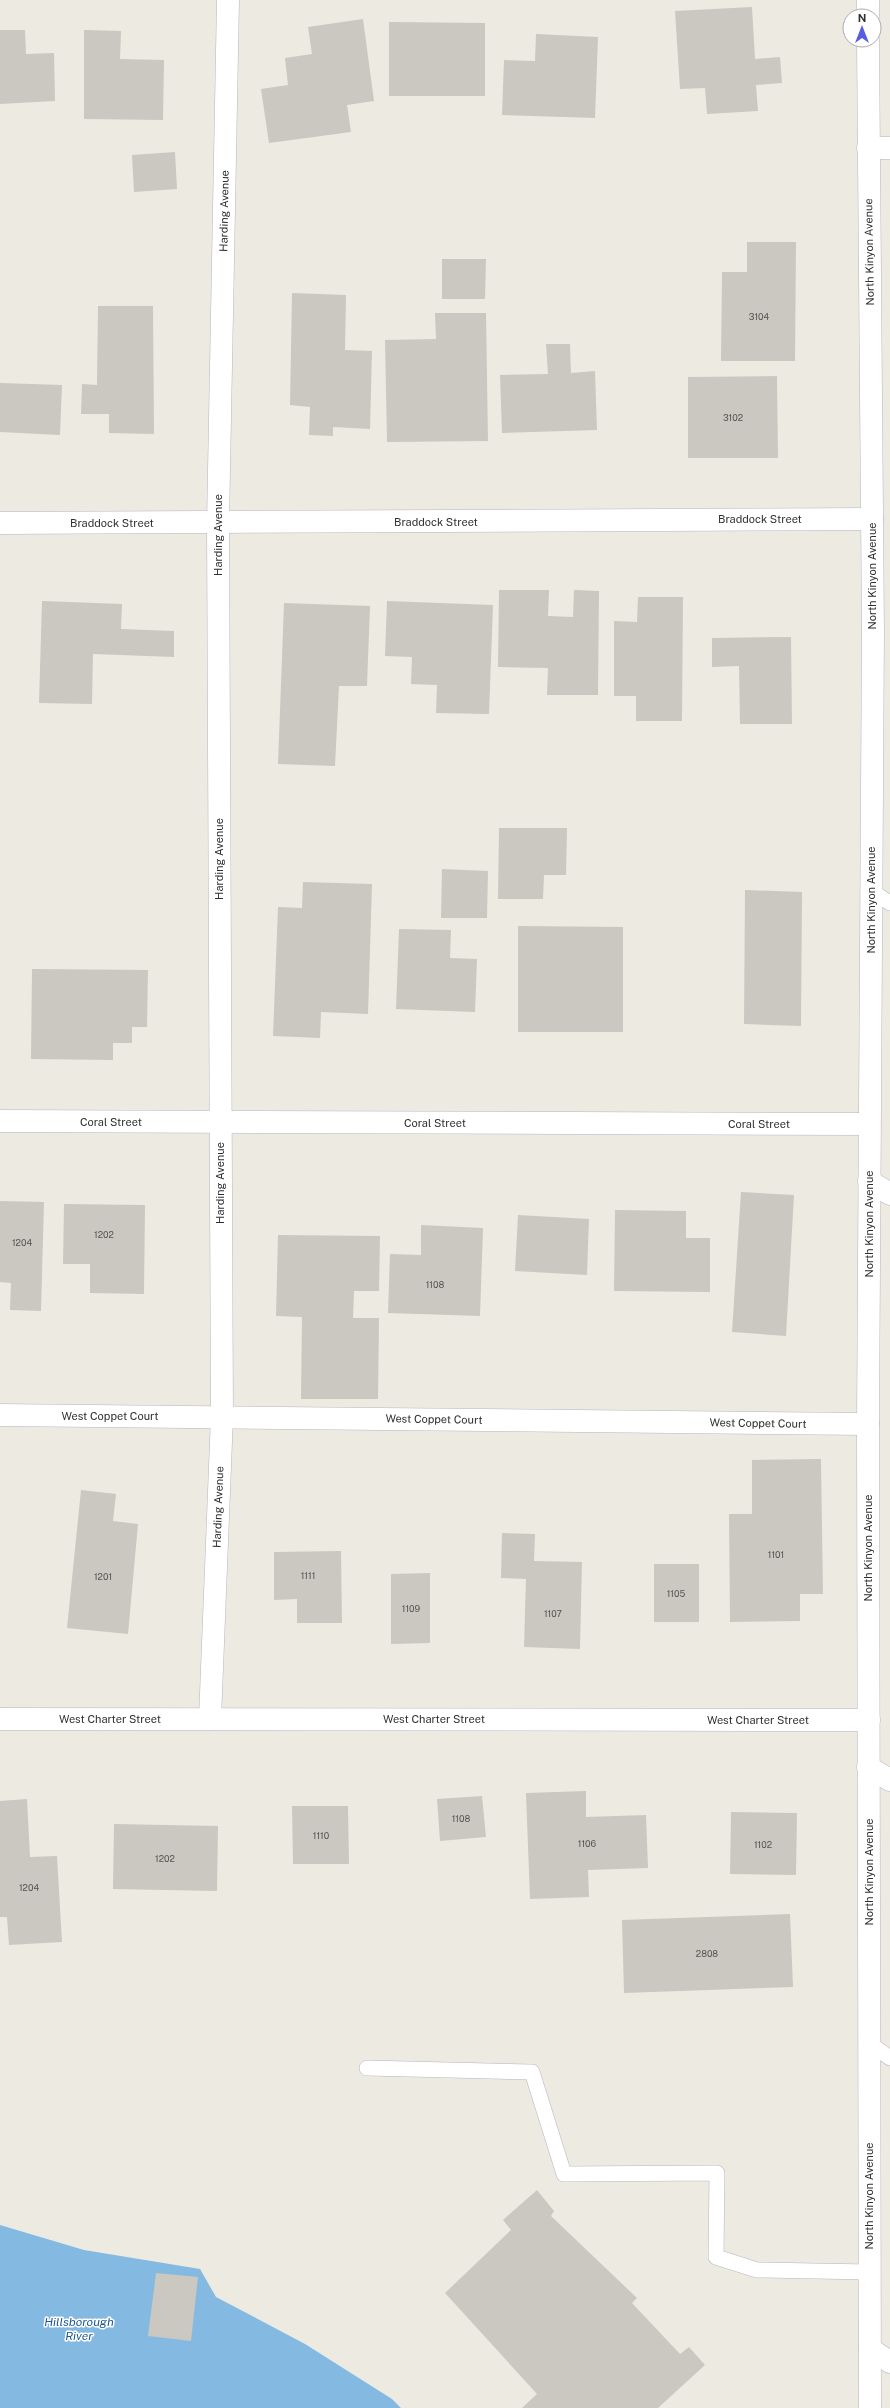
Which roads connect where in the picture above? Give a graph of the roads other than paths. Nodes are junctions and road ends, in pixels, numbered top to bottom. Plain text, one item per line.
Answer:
1 (228, 0) edge
2 (868, 48) edge
3 (868, 148) junction
4 (890, 148) edge
5 (872, 519) junction
6 (0, 523) edge
7 (218, 523) junction
8 (882, 631) edge
9 (871, 891) junction
10 (890, 902) edge
11 (0, 1121) edge
12 (220, 1122) junction
13 (869, 1124) junction
14 (869, 1181) junction
15 (890, 1194) edge
16 (0, 1415) edge
17 (222, 1416) junction
18 (868, 1424) junction
19 (0, 1719) edge
20 (210, 1719) junction
21 (869, 1720) junction
22 (868, 1767) junction
23 (890, 1780) edge
24 (869, 2043) junction
25 (890, 2058) edge
26 (367, 2068) dead end
27 (869, 2272) junction
28 (870, 2350) junction
29 (890, 2362) edge
30 (870, 2408) edge

1 - 7 street, Harding Avenue
2 - 3 street, North Kinyon Avenue
3 - 4 street
3 - 5 street, North Kinyon Avenue
5 - 7 street, Braddock Street
5 - 8 street, North Kinyon Avenue
6 - 7 street, Braddock Street
7 - 12 street, Harding Avenue
8 - 9 street, North Kinyon Avenue
9 - 10 lane
9 - 13 street, North Kinyon Avenue
11 - 12 street, Coral Street
12 - 13 street, Coral Street
12 - 17 street, Harding Avenue
13 - 14 street, North Kinyon Avenue
14 - 15 street
14 - 18 street, North Kinyon Avenue
16 - 17 street, West Coppet Court
17 - 18 street, West Coppet Court
17 - 20 street, Harding Avenue
18 - 21 street, North Kinyon Avenue
19 - 20 street, West Charter Street
20 - 21 street, West Charter Street
21 - 22 street, North Kinyon Avenue
22 - 23 street
22 - 24 street, North Kinyon Avenue
24 - 25 lane
24 - 27 street, North Kinyon Avenue
26 - 27 lane
27 - 28 street, North Kinyon Avenue
28 - 29 street
28 - 30 street, North Kinyon Avenue

